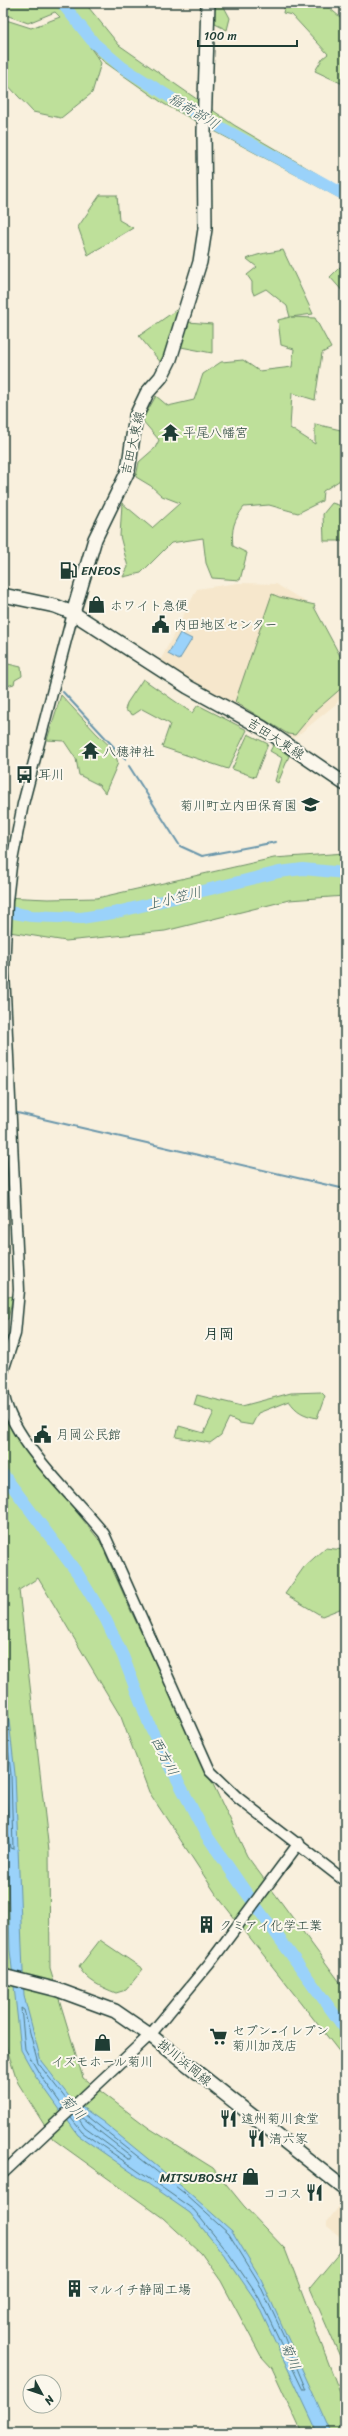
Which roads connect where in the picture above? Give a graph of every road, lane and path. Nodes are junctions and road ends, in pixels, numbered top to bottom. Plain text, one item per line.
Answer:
1 (208, 3) edge
2 (3, 595) edge
3 (73, 613) junction
4 (345, 784) edge
5 (3, 1371) edge
6 (3, 1390) edge
7 (299, 1843) junction
8 (345, 1881) edge
9 (3, 1976) edge
10 (150, 2035) junction
11 (3, 2173) edge
12 (345, 2190) edge

1 - 3 main road, 吉田大東線
2 - 3 main road
3 - 4 main road, 吉田大東線
3 - 5 street
6 - 7 street
7 - 8 street
7 - 10 street
9 - 10 main road, 掛川浜岡線
10 - 11 street
10 - 12 main road, 掛川浜岡線

